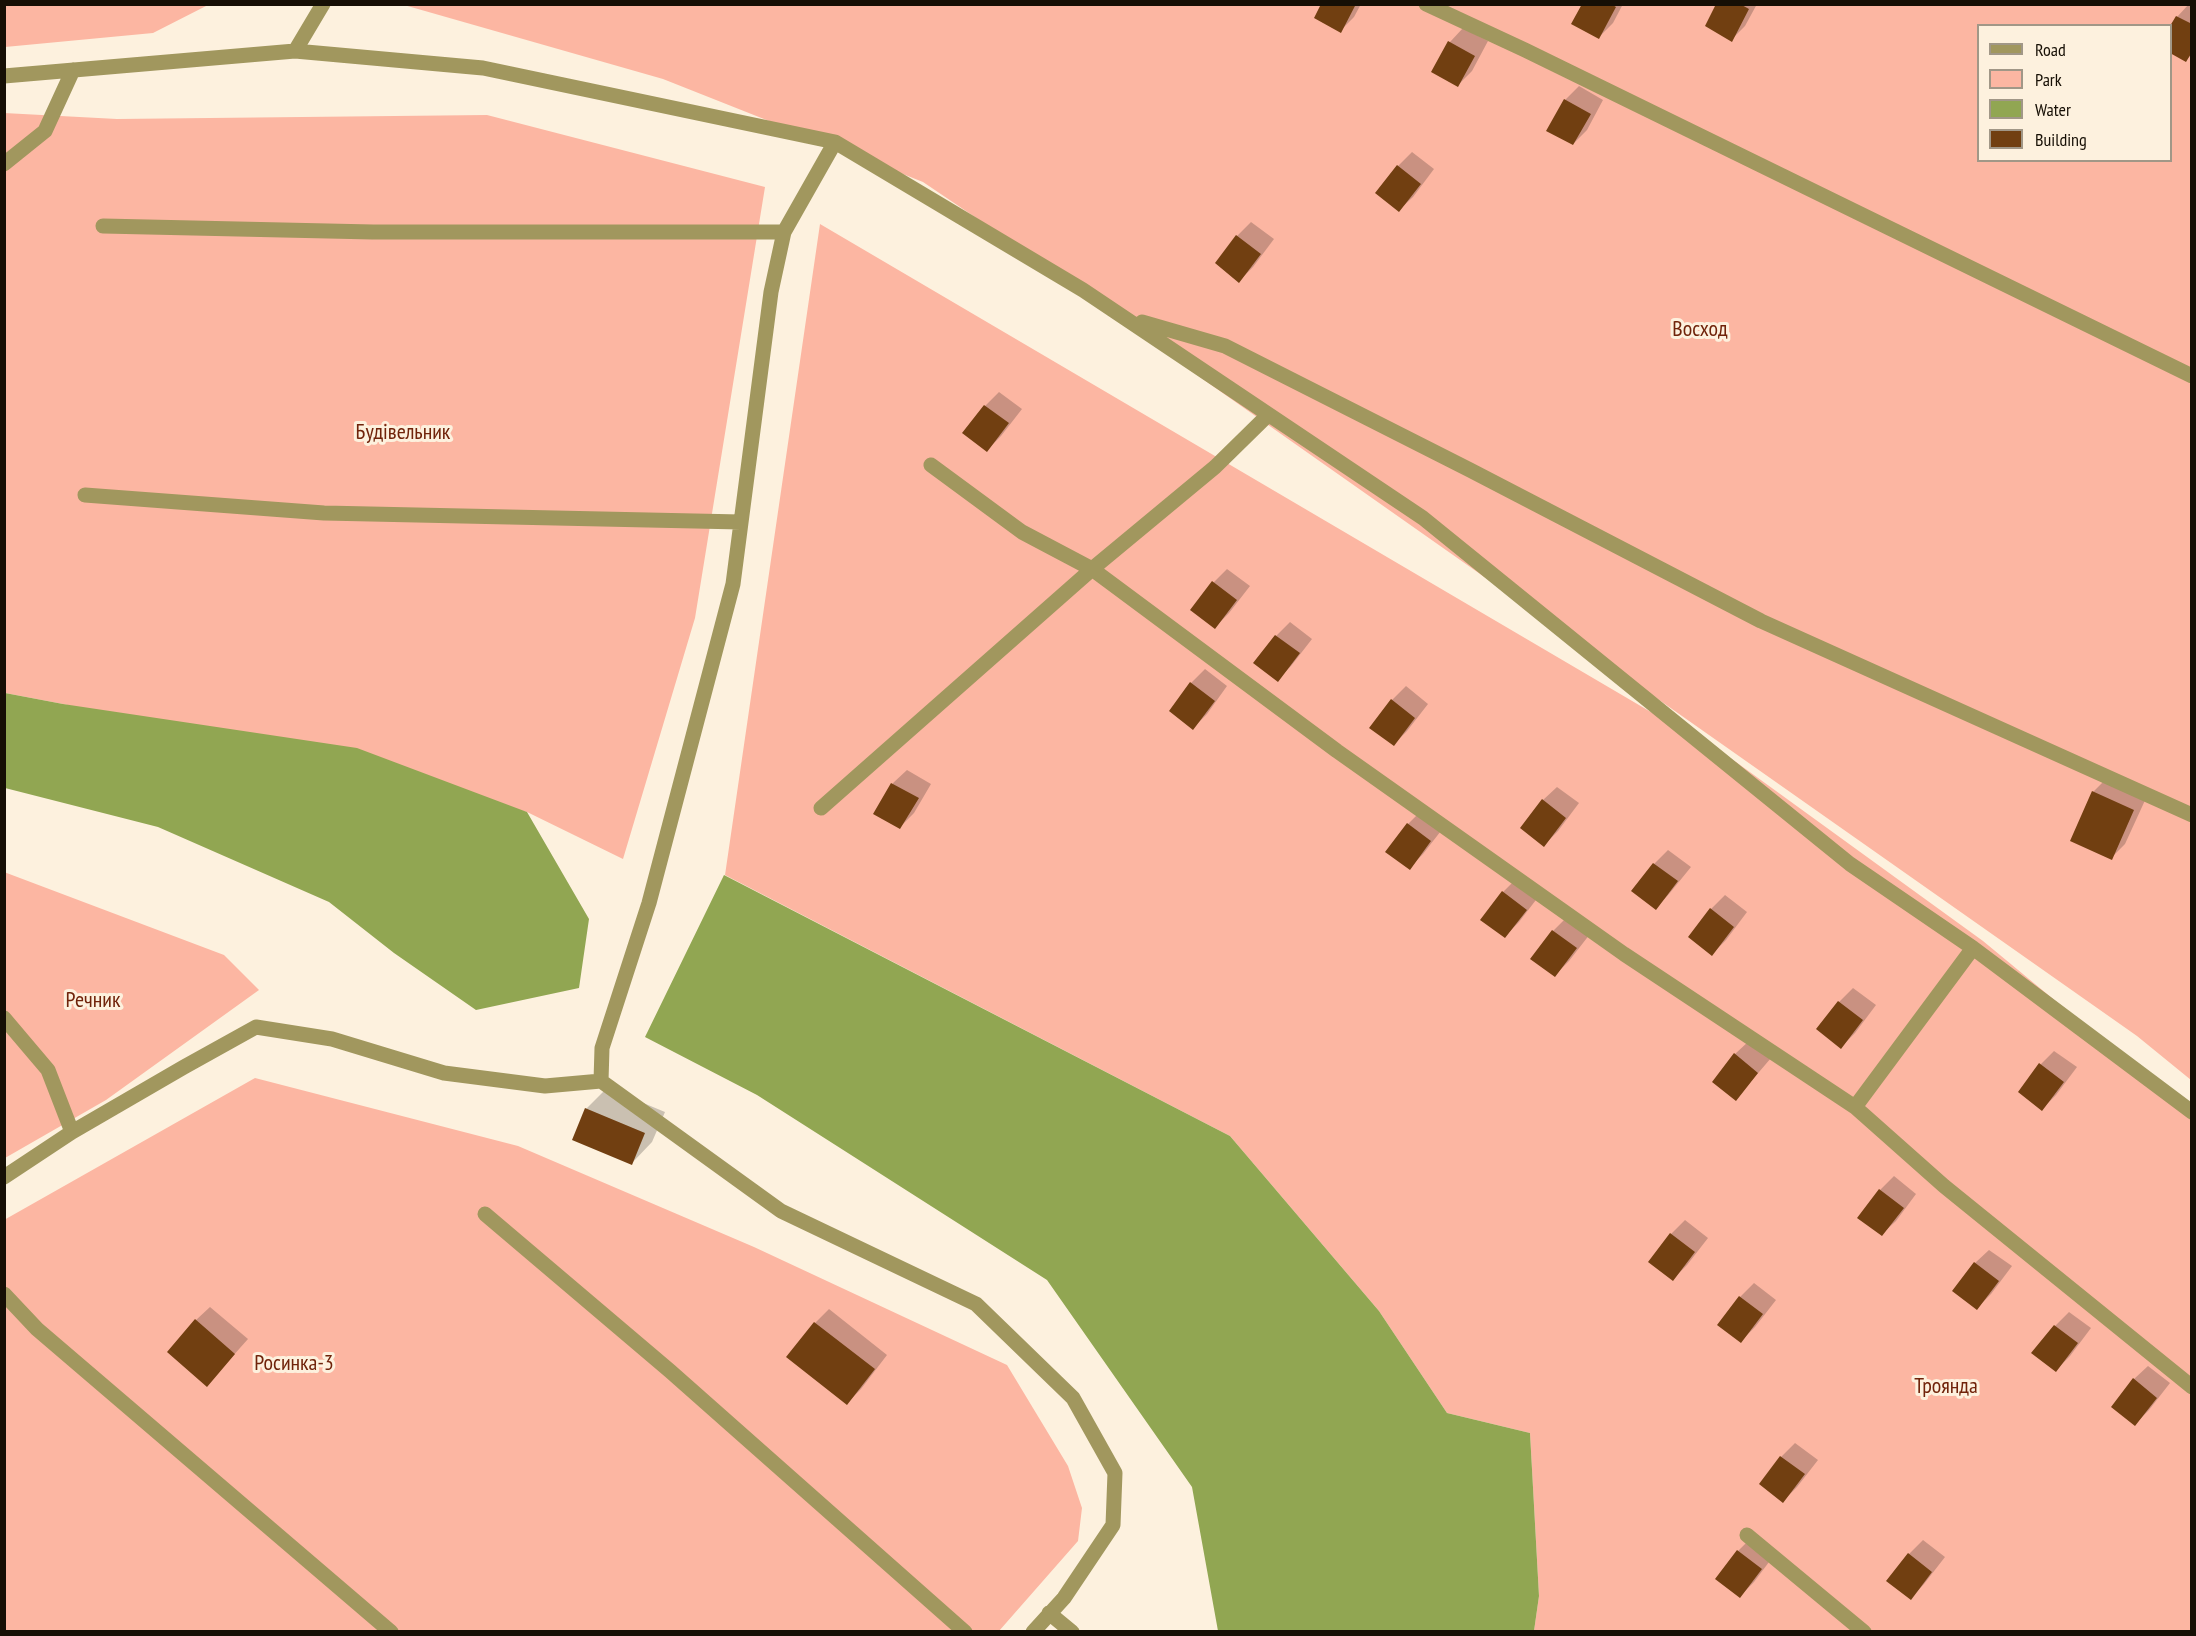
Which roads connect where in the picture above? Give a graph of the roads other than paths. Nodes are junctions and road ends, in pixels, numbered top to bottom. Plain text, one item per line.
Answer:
1 (322, 4) edge
2 (1426, 4) edge
3 (295, 51) junction
4 (73, 70) junction
5 (4, 76) edge
6 (835, 142) junction
7 (4, 164) edge
8 (103, 226) dead end
9 (784, 232) junction
10 (1083, 290) junction
11 (2192, 375) edge
12 (1269, 415) junction
13 (931, 465) dead end
14 (85, 495) dead end
15 (741, 522) junction
16 (1092, 569) junction
17 (821, 808) dead end
18 (2192, 815) edge
19 (1973, 948) junction
20 (4, 1018) edge
21 (601, 1081) junction
22 (1855, 1107) junction
23 (2192, 1112) edge
24 (72, 1132) junction
25 (4, 1177) edge
26 (485, 1214) dead end
27 (4, 1294) edge
28 (2192, 1387) edge
29 (1747, 1535) dead end
30 (1049, 1613) junction
31 (391, 1632) edge
32 (966, 1632) edge
33 (1033, 1632) edge
34 (1072, 1632) edge
35 (1864, 1632) edge

1 - 3 street
2 - 11 street
3 - 4 street
3 - 6 street
4 - 5 street
4 - 7 street
6 - 9 street
6 - 10 street
8 - 9 street
9 - 15 street
10 - 12 street
10 - 18 street
12 - 16 street
12 - 19 street
13 - 16 street
14 - 15 street
15 - 21 street
16 - 17 street
16 - 22 street
19 - 22 street
19 - 23 street
20 - 24 street
21 - 24 street
21 - 30 street
22 - 28 street
24 - 25 street
26 - 32 street
27 - 31 street
29 - 35 street
30 - 33 street
30 - 34 street

